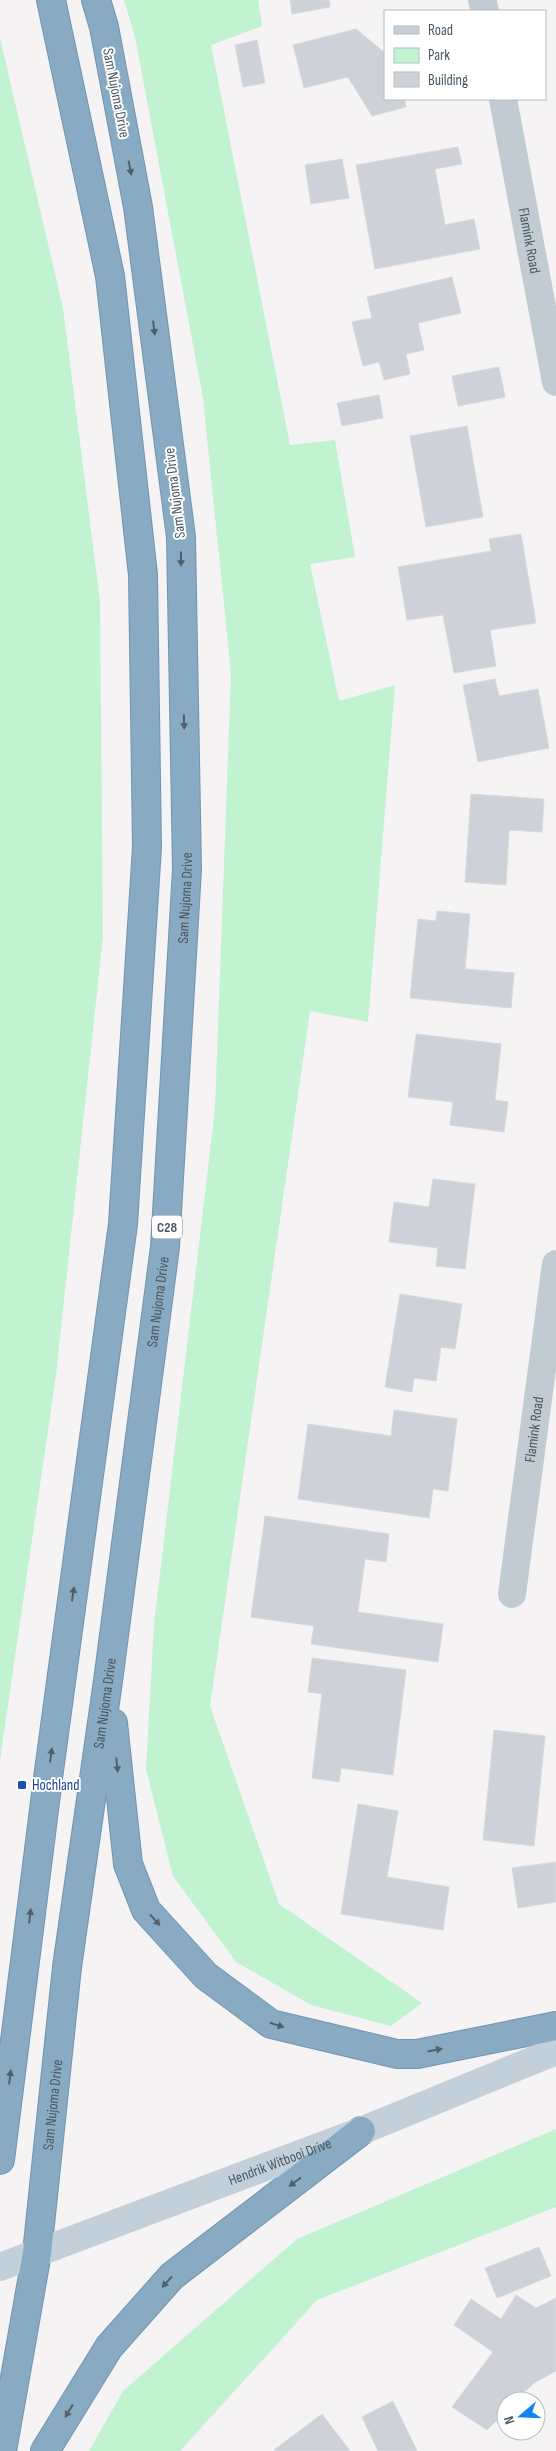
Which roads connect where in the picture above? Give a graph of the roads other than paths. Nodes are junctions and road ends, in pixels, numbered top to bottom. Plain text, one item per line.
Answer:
1 (51, 0) edge
2 (96, 0) edge
3 (503, 100) edge
4 (556, 382) edge
5 (556, 1264) edge
6 (512, 1594) dead end
7 (108, 1682) junction
8 (26, 1952) junction
9 (0, 2021) edge
10 (556, 2026) edge
11 (556, 2051) edge
12 (361, 2131) junction
13 (0, 2160) edge
14 (37, 2253) junction
15 (0, 2267) edge
16 (2, 2451) edge
17 (45, 2451) edge

8 -> 1 highway
2 -> 7 highway, Sam Nujoma Drive / C28
3 - 4 street, Flamink Road
5 - 6 street, Flamink Road
7 -> 10 highway
7 - 14 highway, Sam Nujoma Drive / C28
8 - 9 highway
13 -> 8 highway
11 - 12 main road, Hendrik Witbooi Drive
12 - 14 main road, Hendrik Witbooi Drive
12 -> 17 highway
14 - 15 main road, Hendrik Witbooi Drive
14 - 16 highway, Sam Nujoma Drive / C28

